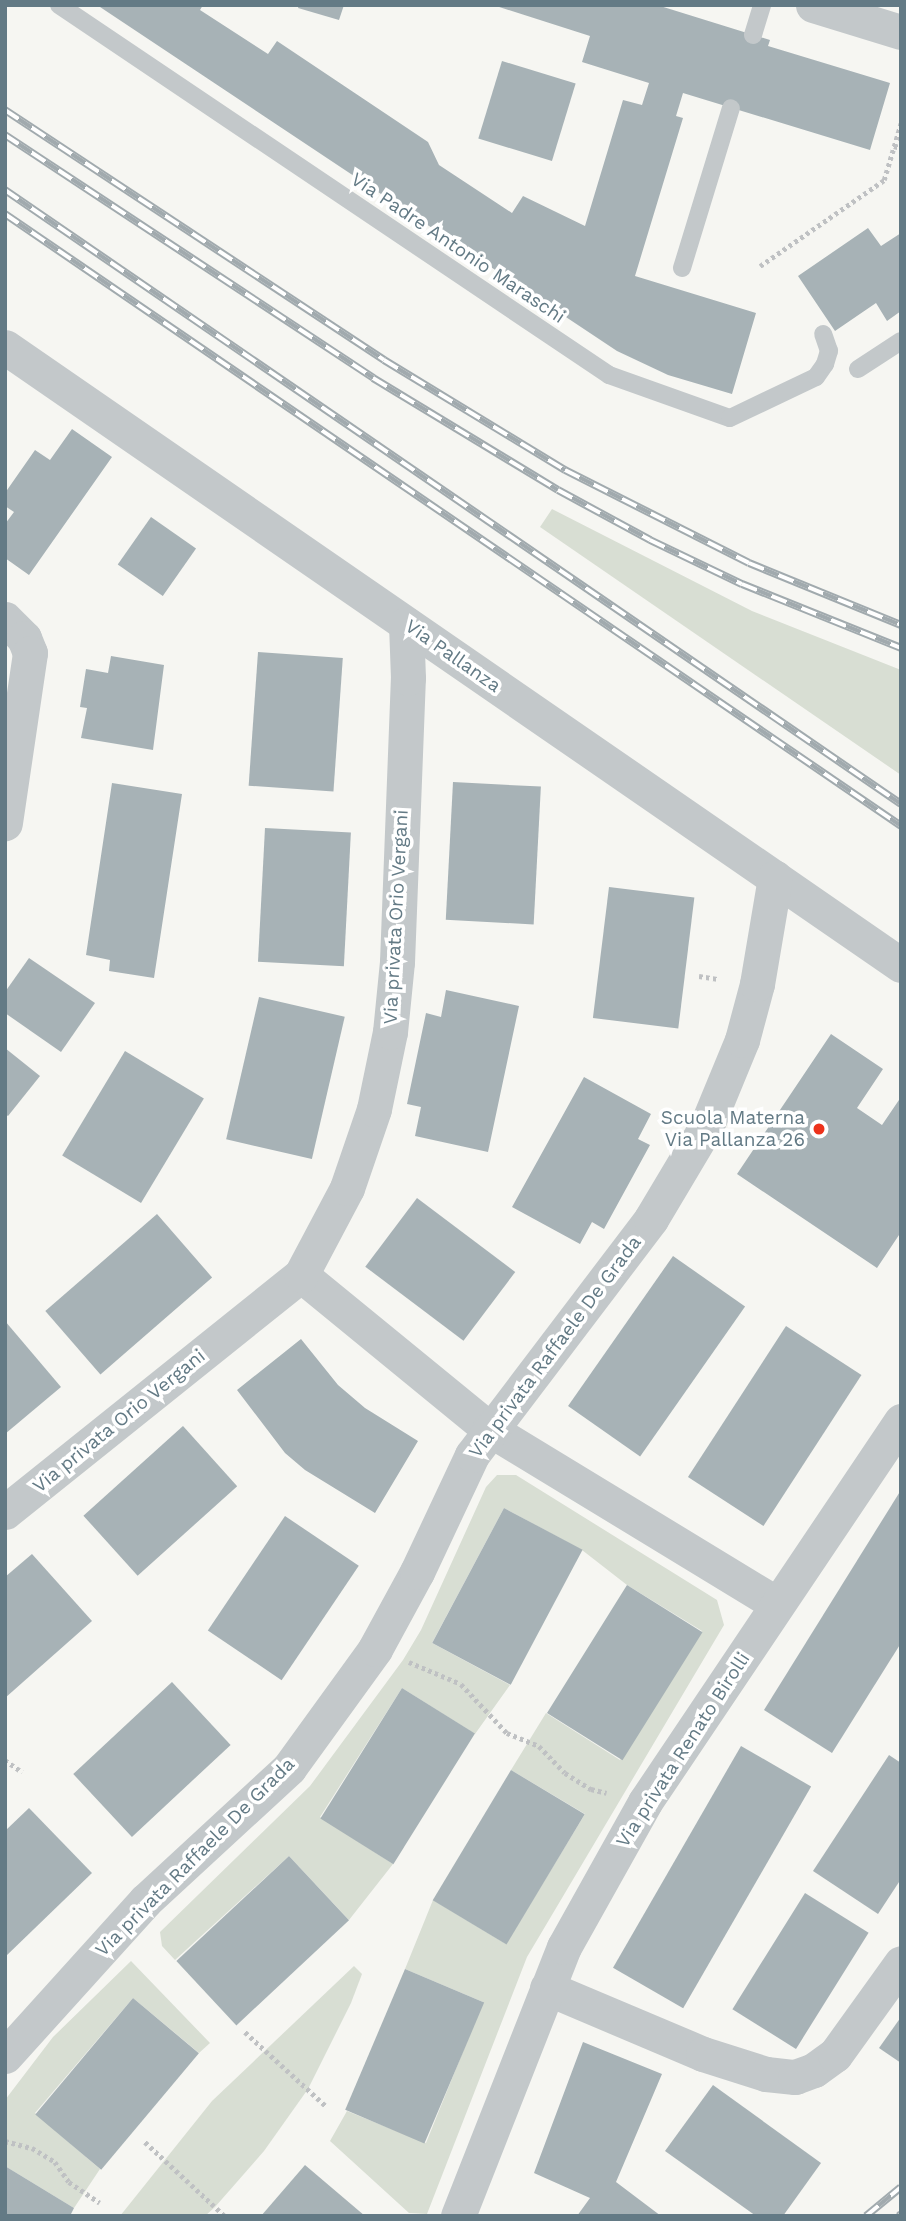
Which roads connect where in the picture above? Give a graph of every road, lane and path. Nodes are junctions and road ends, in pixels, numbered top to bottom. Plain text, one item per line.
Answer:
1 (59, 5) edge
2 (762, 5) edge
3 (813, 5) edge
4 (901, 32) edge
5 (753, 35) dead end
6 (731, 108) dead end
7 (901, 123) edge
8 (894, 146) junction
9 (901, 148) edge
10 (760, 266) dead end
11 (682, 268) dead end
12 (823, 334) dead end
13 (901, 341) edge
14 (5, 347) edge
15 (858, 369) dead end
16 (406, 624) junction
17 (15, 629) edge
18 (5, 823) edge
19 (775, 878) junction
20 (901, 965) edge
21 (301, 1275) junction
22 (901, 1421) edge
23 (489, 1429) junction
24 (5, 1512) edge
25 (778, 1604) junction
26 (375, 1649) junction
27 (5, 1760) edge
28 (22, 1772) dead end
29 (645, 1802) junction
30 (901, 1963) edge
31 (547, 1988) junction
32 (246, 2032) dead end
33 (5, 2056) edge
34 (327, 2107) dead end
35 (5, 2141) edge
36 (145, 2142) dead end
37 (100, 2203) dead end
38 (225, 2216) edge
39 (458, 2216) edge

1 - 12 lane, Via Padre Antonio Maraschi
2 - 5 lane
3 - 4 street
6 - 11 lane
7 - 8 path
8 - 9 path
8 - 10 path
13 - 15 lane
14 - 16 street, Via Pallanza
16 - 19 street, Via Pallanza
16 - 21 street, Via privata Orio Vergani
17 - 18 street
19 - 20 street, Via Pallanza
19 - 23 street, Via privata Raffaele De Grada
21 - 23 street
21 - 24 street, Via privata Orio Vergani
22 - 25 street, Via privata Renato Birolli
23 - 25 street
23 - 26 street, Via privata Raffaele De Grada
25 - 29 street, Via privata Renato Birolli
26 - 29 path
26 - 33 street, Via privata Raffaele De Grada
27 - 28 path
29 - 31 street, Via privata Renato Birolli
30 - 31 street
31 - 39 street, Via privata Renato Birolli
32 - 34 path
35 - 37 path
36 - 38 path

